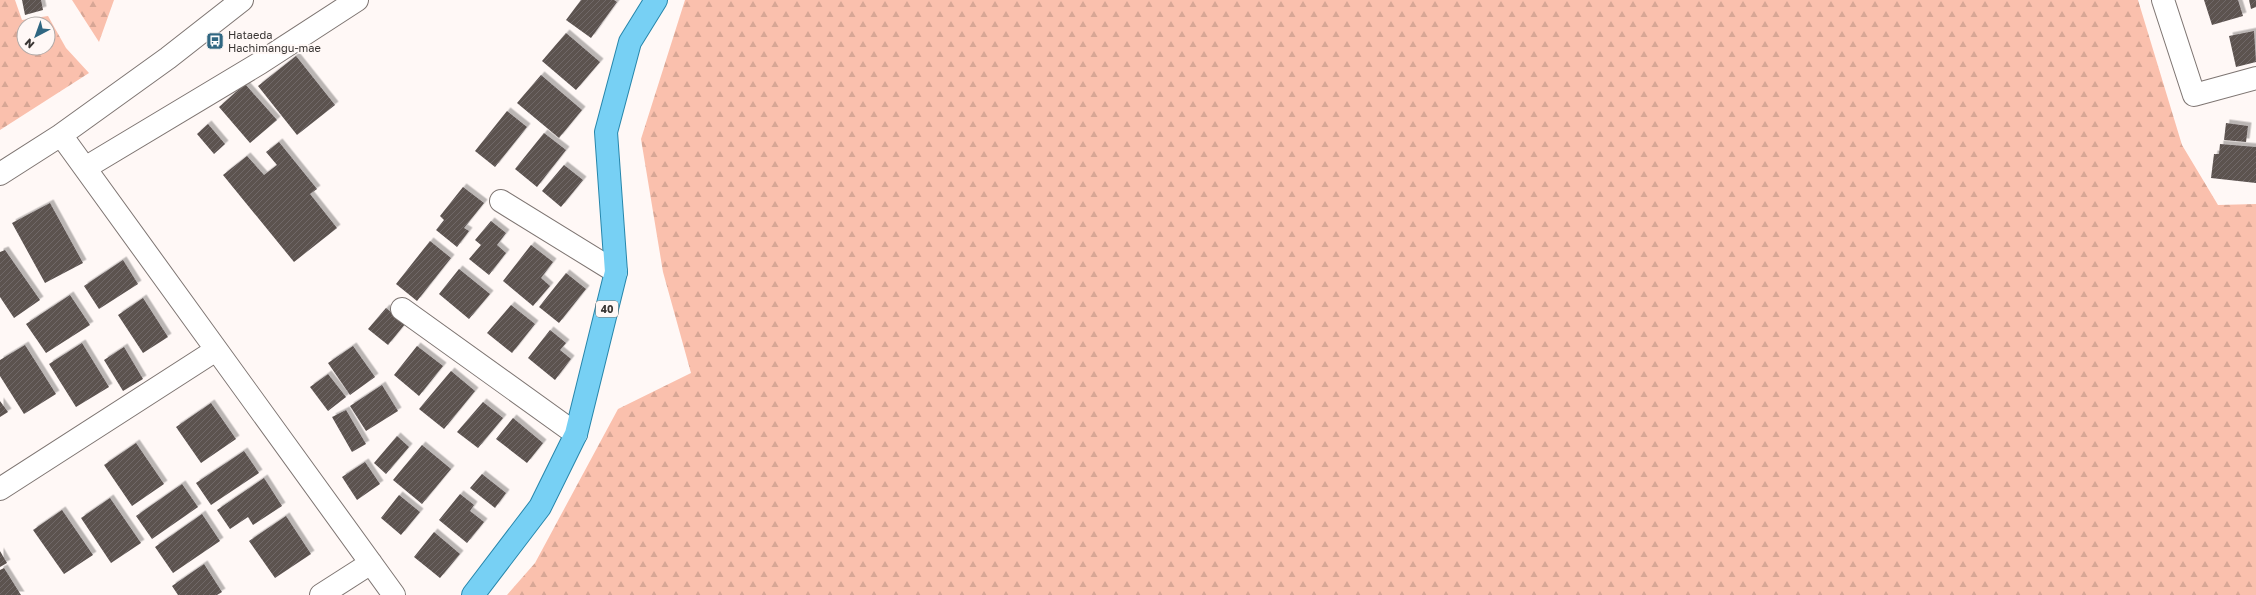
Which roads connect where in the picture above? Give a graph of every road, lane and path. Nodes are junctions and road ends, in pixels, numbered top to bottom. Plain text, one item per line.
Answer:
1 (242, 0) edge
2 (358, 0) edge
3 (656, 0) edge
4 (2163, 0) edge
5 (2256, 78) edge
6 (61, 135) junction
7 (85, 168) junction
8 (0, 174) edge
9 (501, 201) dead end
10 (616, 272) junction
11 (402, 309) dead end
12 (216, 350) junction
13 (576, 434) junction
14 (0, 489) edge
15 (371, 563) junction
16 (321, 595) edge
17 (394, 595) edge
18 (473, 595) edge

1 - 6 street
2 - 7 street
3 - 10 main road, 40
4 - 5 street
6 - 7 street
6 - 8 street
7 - 12 street
9 - 10 street
10 - 13 main road, 40
11 - 13 street
12 - 14 street
12 - 15 street
13 - 18 main road, 40
15 - 16 street
15 - 17 street

